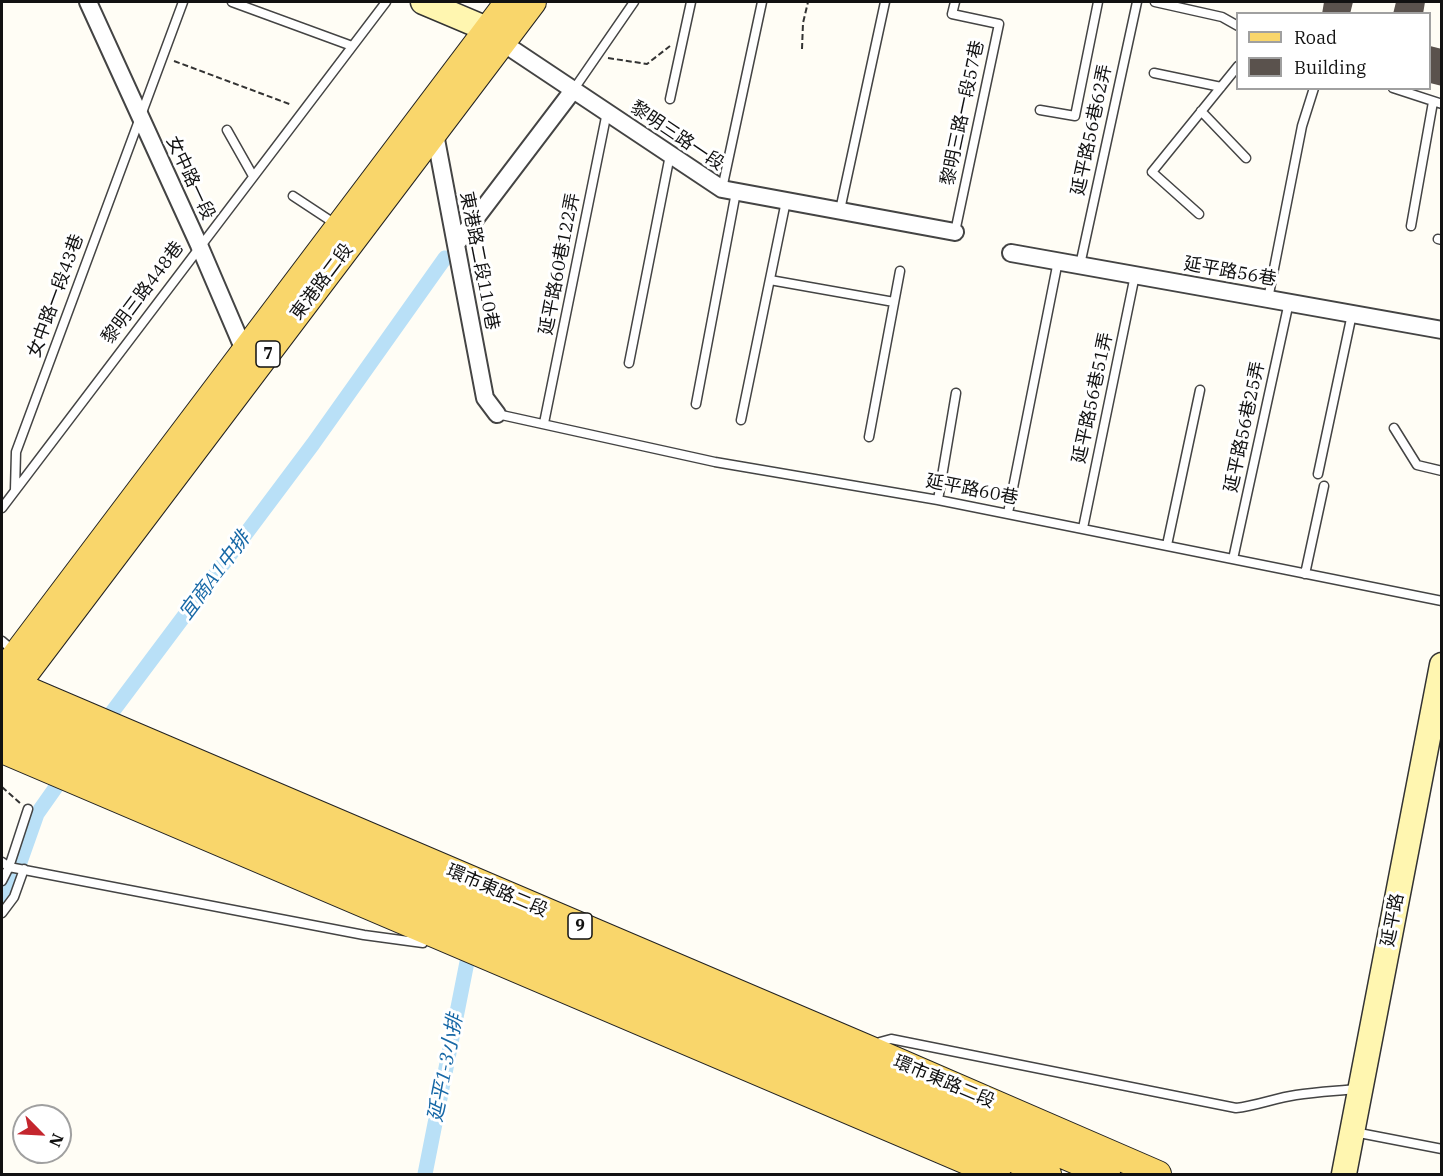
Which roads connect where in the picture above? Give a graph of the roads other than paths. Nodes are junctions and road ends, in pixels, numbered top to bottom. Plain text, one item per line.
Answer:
1 (88, 2) edge
2 (183, 2) edge
3 (232, 2) edge
4 (386, 2) edge
5 (423, 2) edge
6 (508, 2) edge
7 (533, 2) edge
8 (634, 2) edge
9 (690, 2) edge
10 (762, 2) edge
11 (885, 2) edge
12 (955, 2) edge
13 (1098, 2) edge
14 (1137, 2) edge
15 (1155, 2) edge
16 (1236, 25) edge
17 (495, 36) junction
18 (352, 46) junction
19 (1236, 68) edge
20 (1154, 73) dead end
21 (1221, 87) junction
22 (574, 89) junction
23 (1313, 90) edge
24 (1399, 90) edge
25 (670, 99) dead end
26 (1437, 103) edge
27 (1041, 110) dead end
28 (1201, 111) junction
29 (607, 112) junction
30 (141, 117) junction
31 (426, 128) junction
32 (227, 130) dead end
33 (670, 155) junction
34 (1246, 158) dead end
35 (253, 176) junction
36 (729, 190) junction
37 (293, 196) dead end
38 (786, 201) junction
39 (840, 210) junction
40 (1199, 214) dead end
41 (338, 226) junction
42 (1411, 226) dead end
43 (955, 232) joint
44 (457, 243) junction
45 (199, 245) junction
46 (1011, 253) dead end
47 (1058, 261) junction
48 (1080, 265) junction
49 (900, 271) dead end
50 (1135, 275) junction
51 (770, 280) junction
52 (1268, 299) junction
53 (1289, 302) junction
54 (894, 303) junction
55 (1352, 314) junction
56 (1442, 330) edge
57 (248, 362) junction
58 (629, 363) dead end
59 (1200, 390) dead end
60 (956, 393) dead end
61 (696, 405) dead end
62 (497, 414) joint
63 (741, 420) dead end
64 (544, 423) junction
65 (1394, 428) dead end
66 (869, 437) dead end
67 (1442, 471) edge
68 (1318, 474) dead end
69 (1324, 486) dead end
70 (15, 490) junction
71 (938, 500) junction
72 (2, 508) edge
73 (1008, 513) junction
74 (1083, 528) junction
75 (1167, 545) junction
76 (1233, 559) junction
77 (1305, 574) junction
78 (1442, 601) edge
79 (1442, 665) edge
80 (5, 681) edge
81 (2, 730) edge
82 (2, 750) edge
83 (28, 809) road end
84 (5, 865) edge
85 (24, 869) junction
86 (2, 881) edge
87 (442, 903) junction
88 (2, 913) edge
89 (861, 1082) junction
90 (1360, 1088) junction
91 (1351, 1131) junction
92 (1442, 1149) edge
93 (997, 1174) edge
94 (1048, 1174) edge
95 (1107, 1174) edge
96 (1158, 1174) edge
97 (1344, 1174) edge

1 - 30 street, 女中路一段
2 - 30 lane, 女中路一段43巷
3 - 18 lane
4 - 18 lane, 黎明三路448巷
5 - 17 main road
6 - 17 main road, 東港路二段 / 7
7 - 17 main road, 東港路二段 / 7
8 - 22 lane
9 - 25 lane
10 - 36 lane
11 - 39 lane
12 - 43 lane, 黎明三路一段57巷
13 - 27 lane
14 - 48 lane, 延平路56巷62弄
15 - 16 lane
17 - 22 street, 黎明三路一段
17 - 31 main road, 東港路二段 / 7
18 - 35 lane, 黎明三路448巷
19 - 21 lane
20 - 21 lane
21 - 28 lane
22 - 29 street, 黎明三路一段
22 - 44 street
23 - 52 lane
24 - 26 lane
26 - 42 lane
28 - 34 lane
28 - 40 lane
29 - 33 street, 黎明三路一段
29 - 64 lane, 延平路60巷122弄
30 - 45 street, 女中路一段
30 - 70 lane, 女中路一段43巷
31 - 41 main road, 東港路二段 / 7
31 - 44 street, 東港路二段110巷
31 - 57 main road, 東港路二段 / 7
32 - 35 lane
33 - 36 street, 黎明三路一段
33 - 58 lane
35 - 45 lane, 黎明三路448巷
36 - 38 street, 黎明三路一段
36 - 61 lane
37 - 41 lane
38 - 39 street, 黎明三路一段
38 - 51 lane
39 - 43 street, 黎明三路一段
41 - 57 main road, 東港路二段 / 7
44 - 62 street, 東港路二段110巷
45 - 57 street, 女中路一段
45 - 70 lane, 黎明三路448巷
46 - 47 street, 延平路56巷
47 - 48 street, 延平路56巷
47 - 73 lane
48 - 50 street, 延平路56巷
49 - 54 lane
50 - 52 street, 延平路56巷
50 - 74 lane, 延平路56巷51弄
51 - 54 lane
51 - 63 lane
52 - 53 street, 延平路56巷
53 - 55 street, 延平路56巷
53 - 76 lane, 延平路56巷25弄
54 - 66 lane
55 - 56 street, 延平路56巷
55 - 68 lane
57 - 80 main road, 東港路二段 / 7
59 - 75 lane
60 - 71 lane
62 - 64 lane, 延平路60巷
64 - 71 lane, 延平路60巷
65 - 67 lane
69 - 77 lane
70 - 72 lane, 黎明三路448巷
71 - 73 lane, 延平路60巷
73 - 74 lane, 延平路60巷
74 - 75 lane, 延平路60巷
75 - 76 lane, 延平路60巷
76 - 77 lane, 延平路60巷
77 - 78 lane, 延平路60巷
79 - 90 main road, 延平路
80 - 87 main road, 環市東路二段 / 9
81 - 87 main road, 環市東路二段 / 9
82 - 87 main road, 環市東路二段 / 9
83 - 84 lane
84 - 85 lane
84 - 86 lane
85 - 87 lane
85 - 88 lane
87 - 89 main road, 環市東路二段 / 9
87 - 89 main road, 環市東路二段 / 9
89 - 90 lane
89 - 93 main road, 環市東路二段 / 9
89 - 94 main road, 環市東路二段 / 9
89 - 95 main road, 環市東路二段 / 9
89 - 96 main road, 環市東路二段 / 9
90 - 91 main road, 延平路
91 - 92 lane
91 - 97 main road, 延平路

